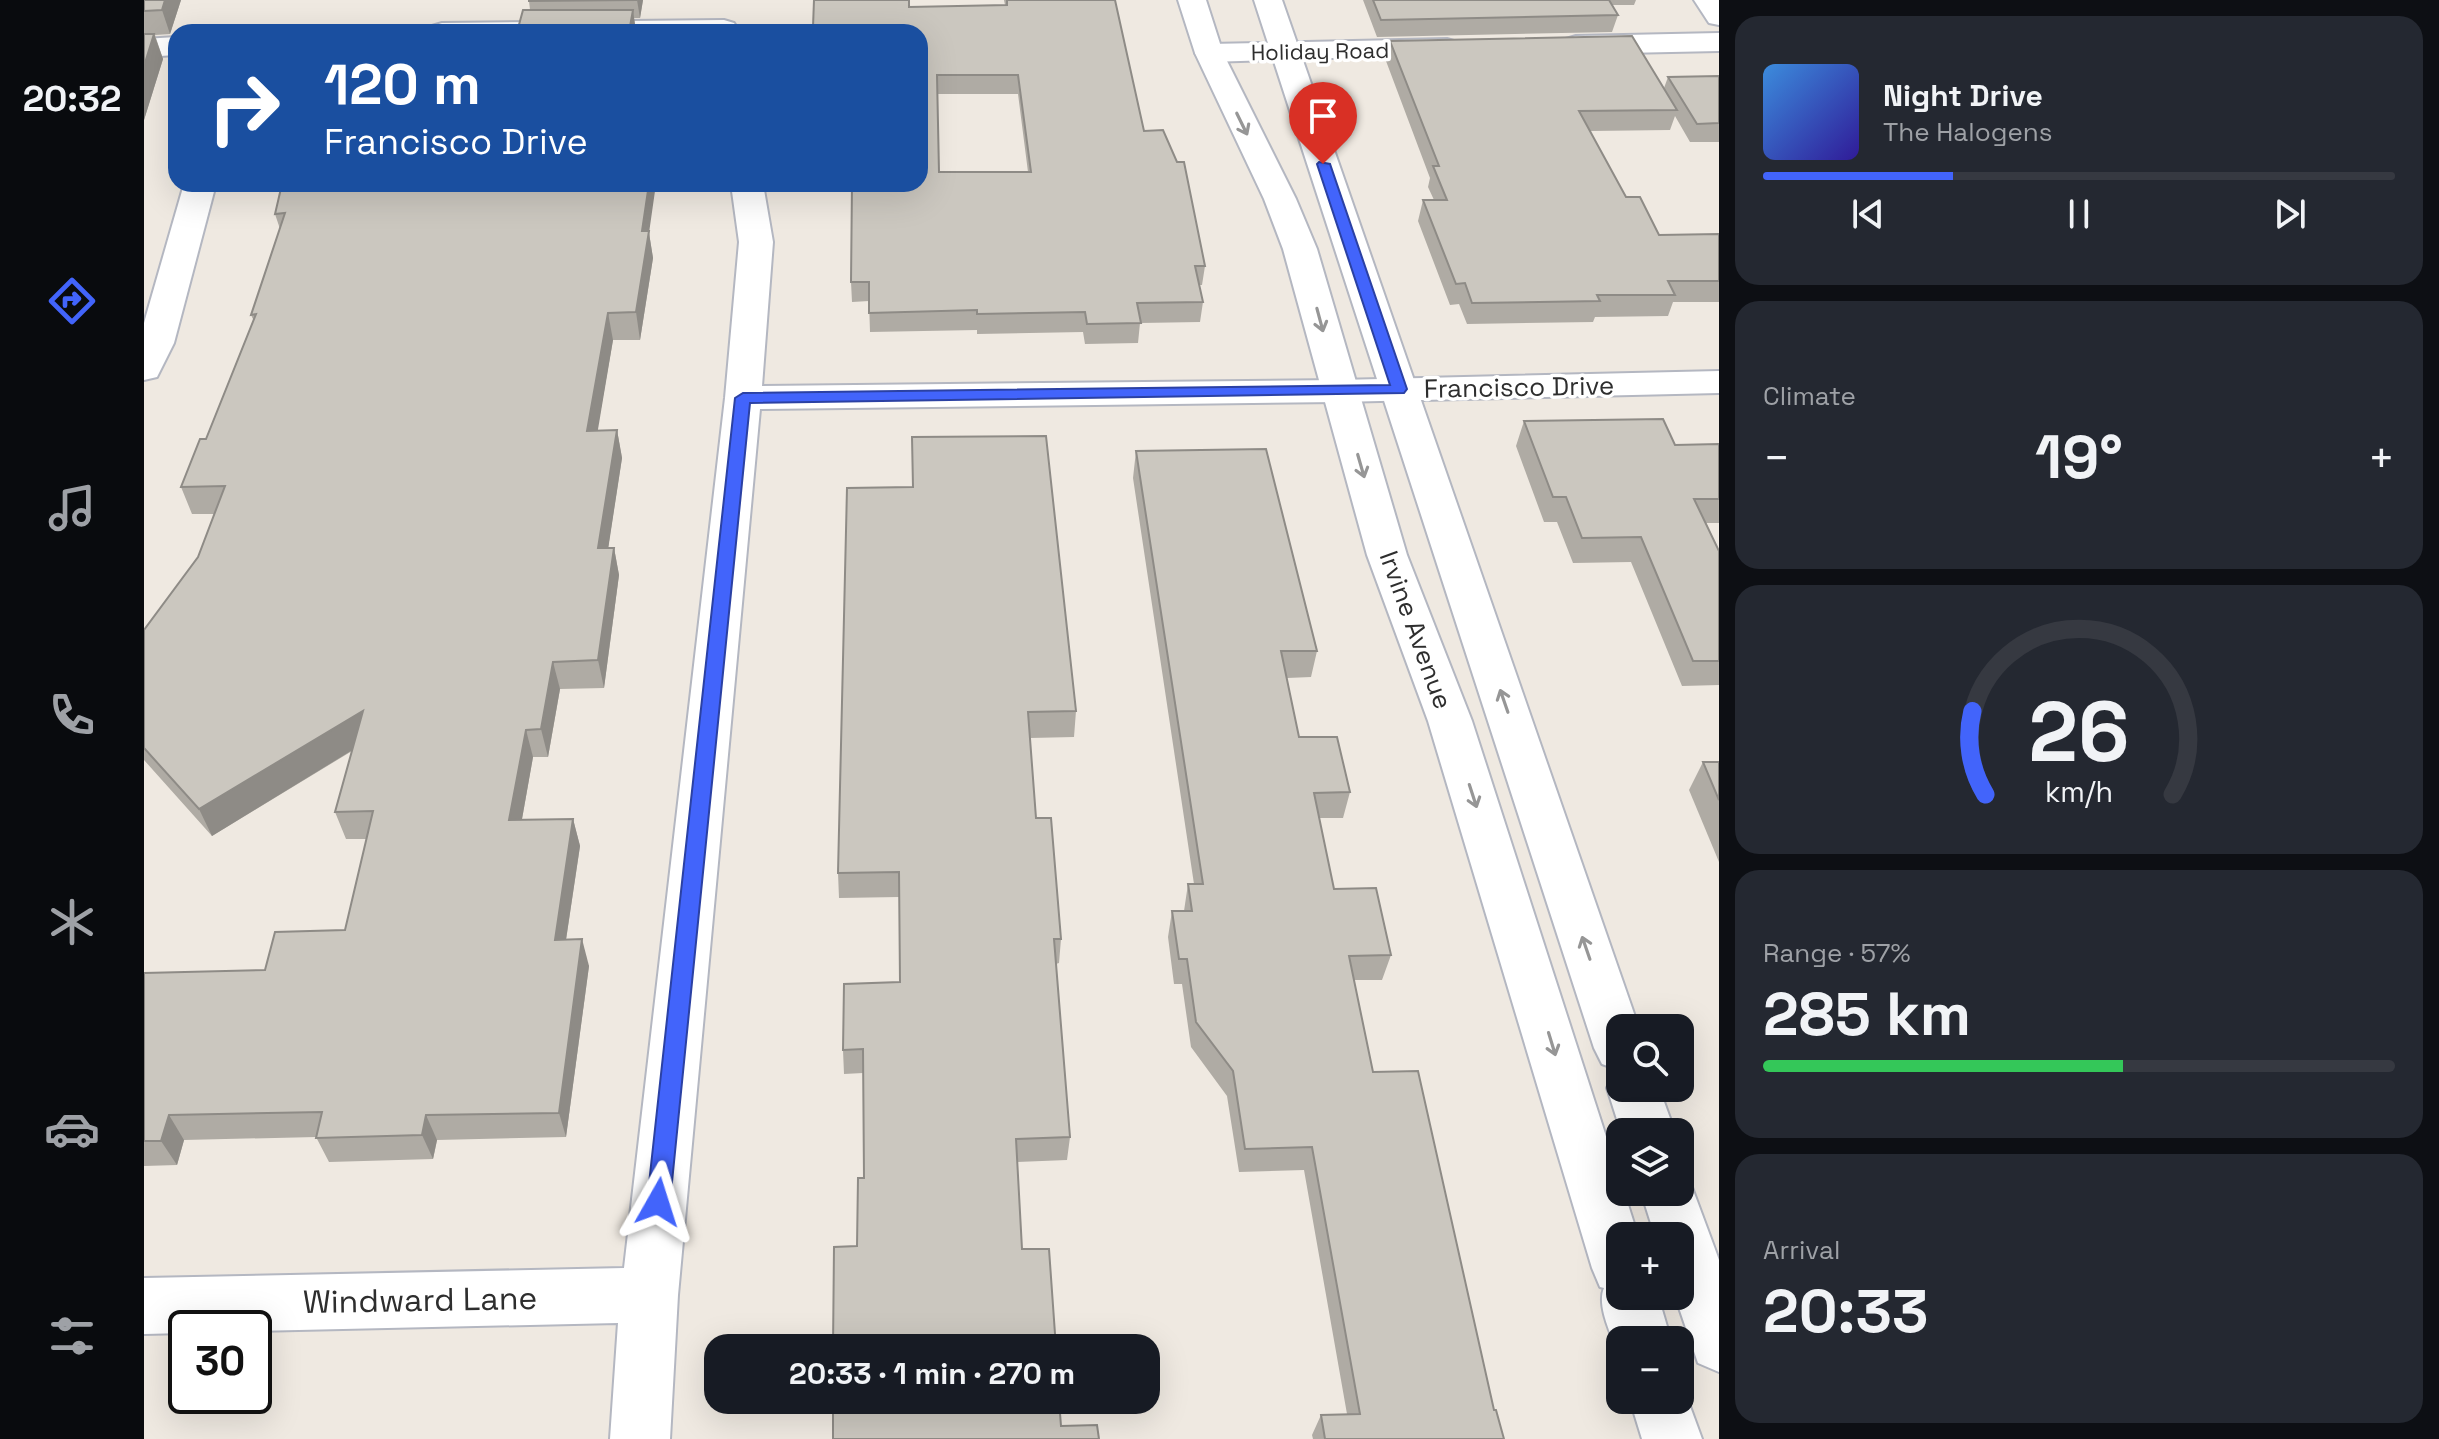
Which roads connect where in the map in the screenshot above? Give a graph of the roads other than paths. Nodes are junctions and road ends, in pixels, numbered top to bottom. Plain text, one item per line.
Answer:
1 (727, 0) edge
2 (1192, 0) edge
3 (1268, 0) edge
4 (1708, 0) edge
5 (1719, 17) edge
6 (725, 24) edge
7 (1719, 42) edge
8 (168, 46) edge
9 (1549, 46) edge
10 (1471, 47) edge
11 (144, 48) edge
12 (1286, 52) junction
13 (1209, 53) junction
14 (198, 192) edge
15 (748, 192) edge
16 (144, 369) edge
17 (1719, 382) edge
18 (1399, 389) junction
19 (1339, 391) junction
20 (743, 398) junction
21 (1609, 1014) edge
22 (1673, 1206) edge
23 (1606, 1223) edge
24 (649, 1295) junction
25 (144, 1306) edge
26 (1719, 1343) edge
27 (1664, 1414) edge
28 (640, 1439) edge
29 (1672, 1439) edge

1 - 6 street
2 - 13 street, Irvine Avenue
3 - 12 street
4 - 5 street
7 - 9 street
8 - 11 street
10 - 12 street, Holiday Road
12 - 13 street, Holiday Road
12 - 18 street
13 -> 19 street, Irvine Avenue
14 - 16 street
15 - 20 street
17 - 18 street, Francisco Drive
18 - 19 street, Francisco Drive
21 -> 18 street
19 - 20 street, Francisco Drive
19 -> 23 street, Irvine Avenue
20 - 24 street
22 - 26 street
24 - 25 street, Windward Lane
24 - 28 street
27 - 29 street

